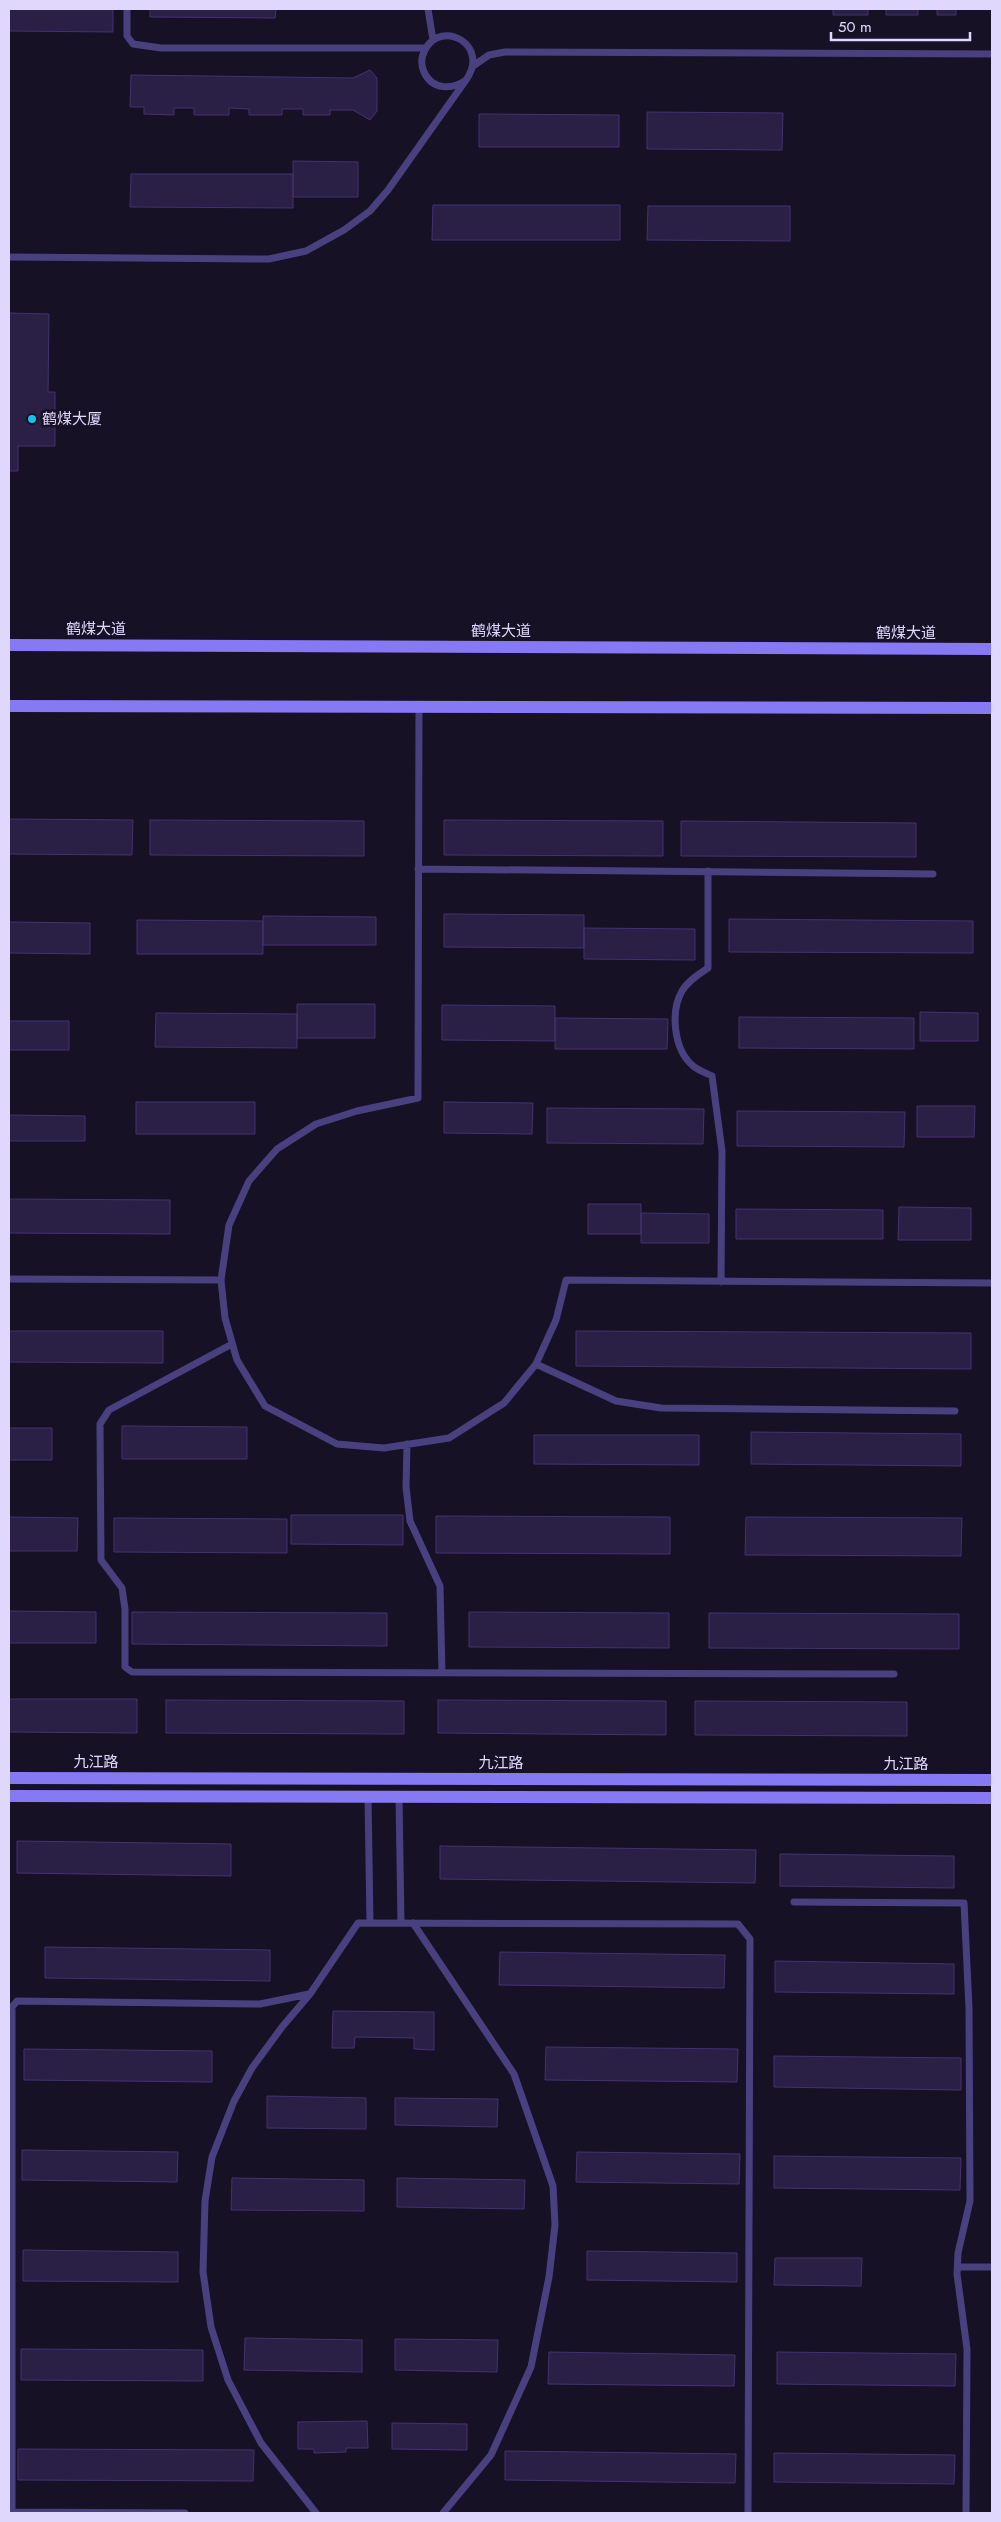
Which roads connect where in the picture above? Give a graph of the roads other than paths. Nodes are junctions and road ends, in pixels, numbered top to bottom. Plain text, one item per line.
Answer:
1 (127, 9) edge
2 (428, 9) edge
3 (433, 40) junction
4 (426, 48) junction
5 (992, 54) edge
6 (473, 66) junction
7 (466, 80) junction
8 (9, 258) edge
9 (9, 645) edge
10 (992, 650) edge
11 (9, 706) edge
12 (419, 707) junction
13 (992, 708) edge
14 (418, 869) junction
15 (708, 872) junction
16 (933, 874) dead end
17 (9, 1279) edge
18 (221, 1280) junction
19 (722, 1282) junction
20 (992, 1283) edge
21 (232, 1344) junction
22 (536, 1364) junction
23 (955, 1411) dead end
24 (407, 1444) junction
25 (442, 1673) junction
26 (894, 1674) dead end
27 (9, 1778) edge
28 (992, 1780) edge
29 (9, 1796) edge
30 (368, 1797) junction
31 (399, 1797) junction
32 (992, 1798) edge
33 (794, 1902) dead end
34 (370, 1923) junction
35 (401, 1923) junction
36 (413, 1923) junction
37 (310, 1994) junction
38 (958, 2267) junction
39 (992, 2267) edge
40 (11, 2513) edge
41 (185, 2513) edge
42 (316, 2513) edge
43 (443, 2513) edge
44 (748, 2513) edge
45 (966, 2513) edge

1 - 4 lane
2 - 3 lane
3 - 4 lane
3 - 6 lane
4 - 7 lane
5 - 6 lane
6 - 7 lane
7 - 8 lane
9 - 10 street, 鹤煤大道
11 - 12 street
12 - 13 street
12 - 14 lane
14 - 15 lane
14 - 18 lane
15 - 16 lane
15 - 19 lane
17 - 18 lane
18 - 21 lane
19 - 20 lane
19 - 22 lane
21 - 24 lane
21 - 25 lane
22 - 23 lane
22 - 24 lane
24 - 25 lane
25 - 26 lane
27 - 28 street, 九江路
29 - 30 street
30 - 31 street
30 - 34 lane
31 - 32 street
31 - 35 lane
33 - 38 lane
34 - 35 lane
34 - 37 lane
35 - 36 lane
36 - 43 lane
36 - 44 lane
37 - 40 lane
37 - 42 lane
38 - 39 lane
38 - 45 lane
40 - 41 lane

